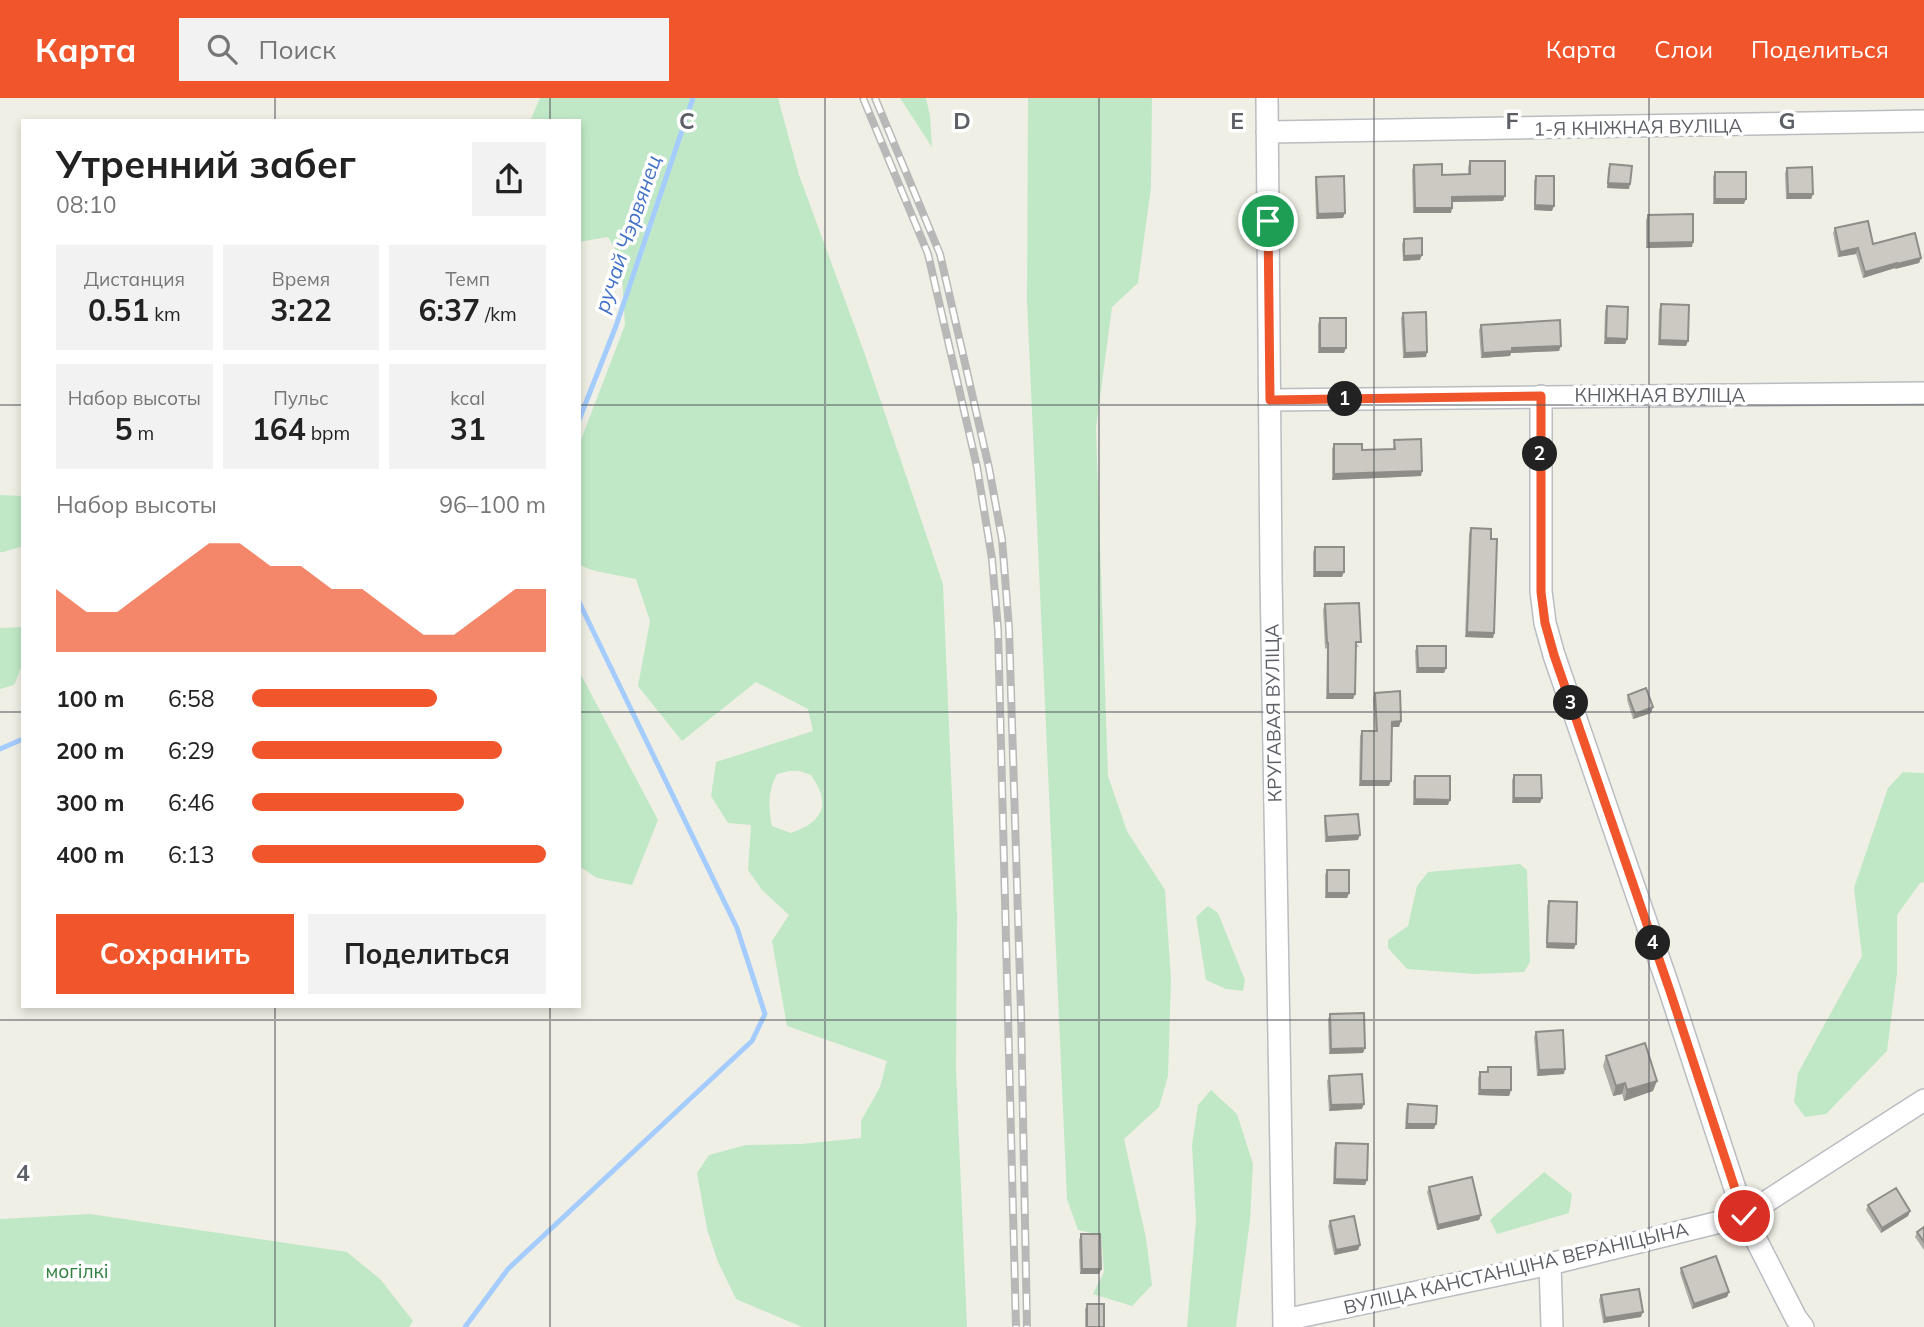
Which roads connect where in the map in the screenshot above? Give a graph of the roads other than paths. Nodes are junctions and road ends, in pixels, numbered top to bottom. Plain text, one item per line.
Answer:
1 (1266, 98) edge
2 (1924, 121) edge
3 (1267, 132) junction
4 (1924, 393) edge
5 (1541, 396) junction
6 (1270, 400) junction
7 (1924, 1100) edge
8 (1744, 1216) junction
9 (1550, 1264) junction
10 (1284, 1323) edge
11 (1552, 1327) edge
12 (1803, 1327) edge

1 - 3 street, КРУГАВАЯ ВУЛІЦА
2 - 3 street, 1-Я КНІЖНАЯ ВУЛІЦА
3 - 6 street, КРУГАВАЯ ВУЛІЦА
4 - 5 street, КНІЖНАЯ ВУЛІЦА
5 - 6 street, КНІЖНАЯ ВУЛІЦА
5 - 8 street
6 - 10 street, КРУГАВАЯ ВУЛІЦА
7 - 8 street, ВУЛІЦА КАНСТАНЦІНА ВЕРАНІЦЫНА
8 - 9 street, ВУЛІЦА КАНСТАНЦІНА ВЕРАНІЦЫНА
8 - 12 street
9 - 10 street, ВУЛІЦА КАНСТАНЦІНА ВЕРАНІЦЫНА
9 - 11 street

